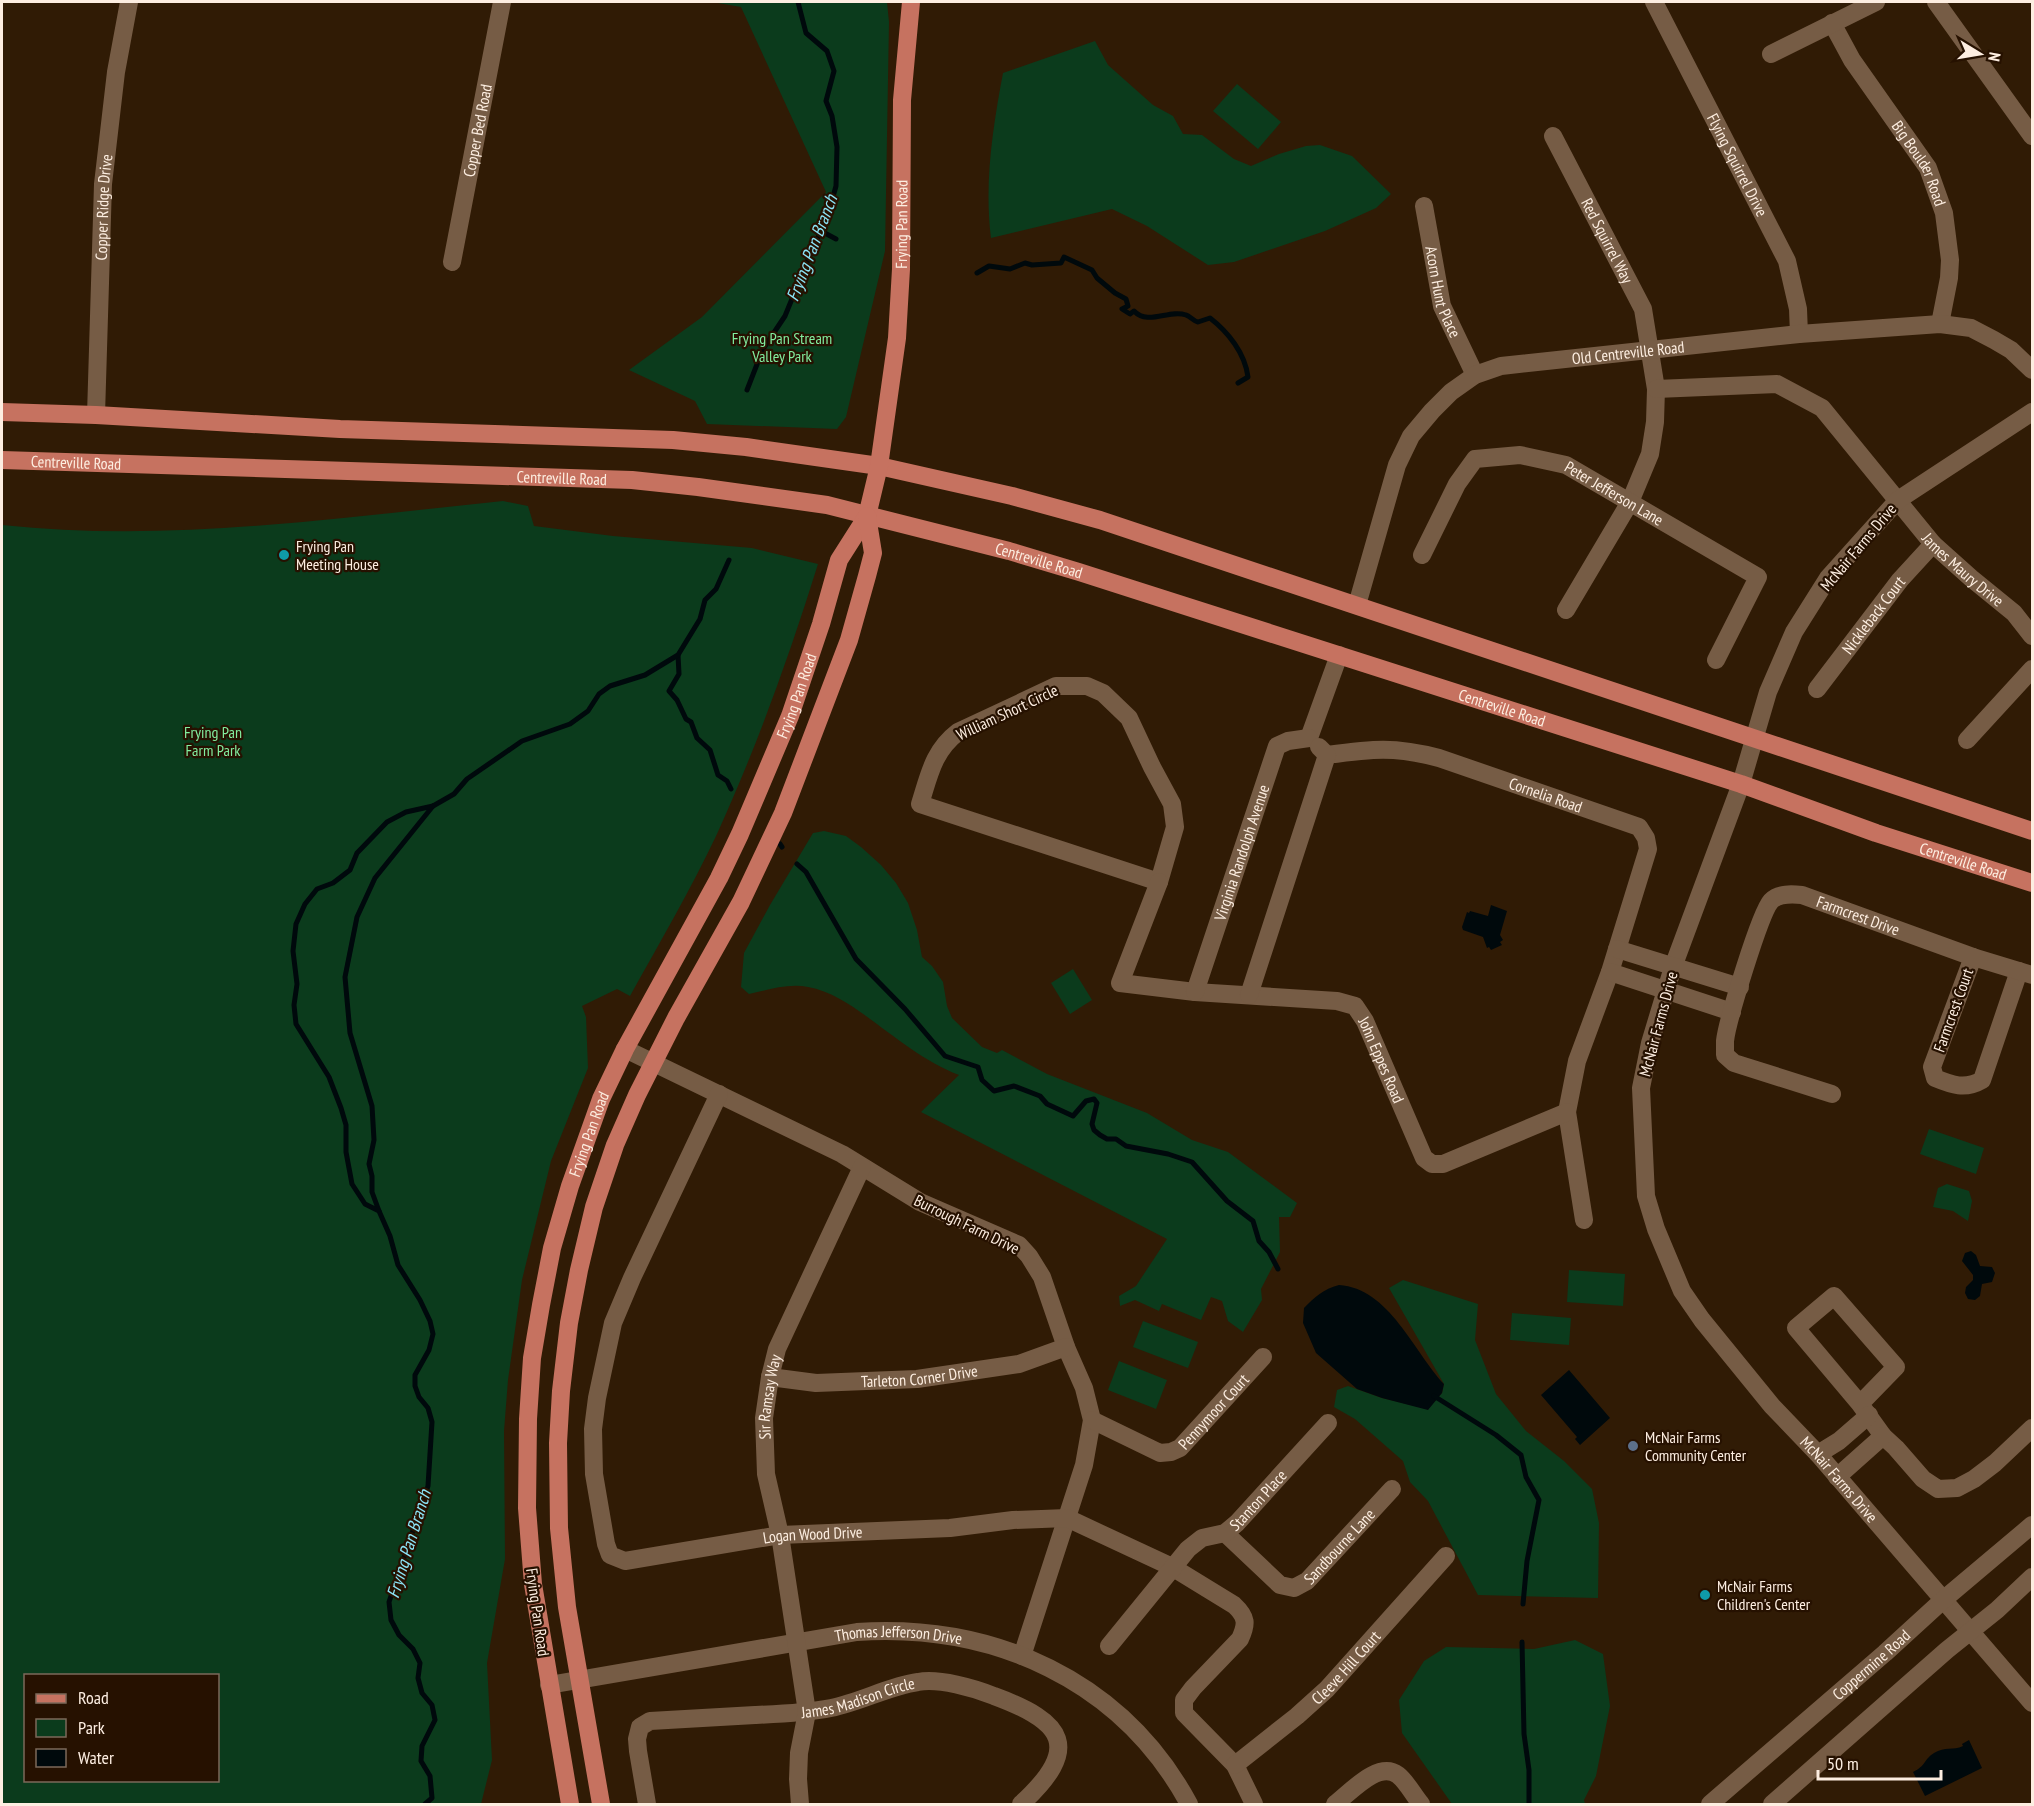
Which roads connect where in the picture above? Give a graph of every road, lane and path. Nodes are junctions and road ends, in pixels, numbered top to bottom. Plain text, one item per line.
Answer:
1 (129, 2) edge
2 (502, 2) edge
3 (911, 2) edge
4 (1653, 2) edge
5 (1875, 2) edge
6 (1936, 2) edge
7 (1832, 23) junction
8 (1771, 54) dead end
9 (1553, 136) dead end
10 (2032, 136) edge
11 (1424, 206) dead end
12 (452, 262) dead end
13 (1940, 324) junction
14 (1799, 334) junction
15 (1651, 350) junction
16 (2032, 370) edge
17 (1475, 375) junction
18 (1656, 389) junction
19 (2, 412) edge
20 (2032, 412) edge
21 (96, 415) junction
22 (2, 460) edge
23 (879, 466) junction
24 (1898, 500) junction
25 (1630, 502) junction
26 (867, 516) junction
27 (1933, 544) junction
28 (1422, 555) dead end
29 (1358, 605) junction
30 (1566, 610) dead end
31 (2032, 636) edge
32 (1340, 655) junction
33 (1716, 660) dead end
34 (2032, 669) edge
35 (1817, 689) dead end
36 (1309, 738) junction
37 (1754, 739) junction
38 (1967, 740) dead end
39 (1327, 755) junction
40 (1741, 784) junction
41 (2032, 831) edge
42 (1159, 882) junction
43 (2032, 883) edge
44 (1617, 949) junction
45 (1973, 957) junction
46 (1673, 967) junction
47 (1610, 972) junction
48 (2026, 973) edge
49 (1120, 983) joint
50 (1740, 987) junction
51 (1666, 991) junction
52 (1195, 992) junction
53 (1250, 995) junction
54 (1732, 1012) junction
55 (625, 1049) junction
56 (653, 1062) junction
57 (719, 1094) junction
58 (1832, 1094) dead end
59 (1567, 1112) junction
60 (862, 1167) junction
61 (1584, 1220) dead end
62 (1066, 1347) junction
63 (1263, 1357) dead end
64 (770, 1377) junction
65 (1864, 1410) junction
66 (1092, 1420) junction
67 (1328, 1423) dead end
68 (2032, 1428) edge
69 (1883, 1436) junction
70 (1818, 1454) junction
71 (1837, 1477) junction
72 (1392, 1489) dead end
73 (1067, 1518) junction
74 (2032, 1525) edge
75 (1225, 1533) junction
76 (780, 1535) junction
77 (1446, 1556) dead end
78 (1172, 1568) junction
79 (2032, 1577) edge
80 (1943, 1600) junction
81 (1970, 1632) junction
82 (797, 1642) junction
83 (1109, 1646) dead end
84 (1022, 1656) junction
85 (580, 1681) junction
86 (549, 1685) junction
87 (2032, 1702) edge
88 (807, 1712) junction
89 (1235, 1765) junction
90 (570, 1804) edge
91 (601, 1804) edge
92 (647, 1804) edge
93 (800, 1804) edge
94 (1020, 1804) edge
95 (1190, 1804) edge
96 (1254, 1804) edge
97 (1335, 1804) edge
98 (1421, 1804) edge
99 (1710, 1804) edge
100 (1772, 1804) edge

1 - 21 street, Copper Ridge Drive
2 - 12 street, Copper Bed Road
3 - 23 main road, Frying Pan Road
4 - 14 street, Flying Squirrel Drive
5 - 7 street
6 - 10 street
7 - 8 street
7 - 13 street, Big Boulder Road
9 - 15 street, Red Squirrel Way
11 - 17 street, Acorn Hunt Place
13 - 14 street, Old Centreville Road
13 - 16 street, Old Centreville Road
14 - 15 street, Old Centreville Road
15 - 17 street, Old Centreville Road
15 - 18 street, Red Squirrel Way
17 - 29 street, Old Centreville Road
18 - 24 street, James Maury Drive
18 - 25 street, Red Squirrel Way
19 - 21 main road
20 - 24 street, McNair Farms Drive
21 - 23 main road
22 - 26 main road, Centreville Road
23 - 26 main road, Frying Pan Road
23 - 29 main road
24 - 27 street, James Maury Drive
24 - 37 street, McNair Farms Drive
25 - 28 street, Peter Jefferson Lane
25 - 30 street, Red Squirrel Way
25 - 33 street, Peter Jefferson Lane
26 - 32 main road, Centreville Road
26 - 55 main road, Frying Pan Road
26 - 56 main road, Frying Pan Road
27 - 31 street, James Maury Drive
27 - 35 street, Nickleback Court
29 - 37 main road
32 - 36 street
32 - 40 main road, Centreville Road
34 - 38 street
36 - 39 street
36 - 52 street, Virginia Randolph Avenue
37 - 40 street, McNair Farms Drive
37 - 41 main road
39 - 44 street, Cornelia Road
39 - 53 street
40 - 43 main road, Centreville Road
40 - 46 street, McNair Farms Drive
42 - 42 street, William Short Circle
42 - 49 street, William Short Circle
44 - 46 street
44 - 47 street, Cornelia Road
45 - 48 street, Farmcrest Drive
45 - 48 street, Farmcrest Court
45 - 50 street, Farmcrest Drive
46 - 50 street
46 - 51 street, McNair Farms Drive
47 - 51 street
47 - 59 street, Cornelia Road
49 - 52 street, John Eppes Road
50 - 54 street, Farmcrest Drive
51 - 54 street
51 - 70 street, McNair Farms Drive
52 - 53 street, John Eppes Road
53 - 59 street, John Eppes Road
54 - 58 street, Farmcrest Drive
55 - 56 street, Burrough Farm Drive
55 - 86 main road, Frying Pan Road
56 - 57 street, Burrough Farm Drive
56 - 85 main road, Frying Pan Road
57 - 60 street, Burrough Farm Drive
57 - 76 street, Logan Wood Drive
59 - 61 street, Cornelia Road
60 - 62 street, Burrough Farm Drive
60 - 64 street, Sir Ramsay Way
62 - 64 street, Tarleton Corner Drive
62 - 66 street, Burrough Farm Drive
63 - 66 street, Pennymoor Court
64 - 76 street, Sir Ramsay Way
65 - 65 street
65 - 69 street
65 - 70 street
66 - 73 street, Burrough Farm Drive
67 - 75 street, Stanton Place
68 - 69 street
69 - 71 street
70 - 71 street, McNair Farms Drive
71 - 80 street, McNair Farms Drive
72 - 75 street, Sandbourne Lane
73 - 76 street, Logan Wood Drive
73 - 78 street, Logan Wood Drive
73 - 84 street, Burrough Farm Drive
74 - 80 street, Coppermine Road
75 - 78 street, Stanton Place
76 - 82 street, Sir Ramsay Way
77 - 89 street, Cleeve Hill Court
78 - 83 street, Stanton Place
78 - 89 street, Logan Wood Drive
79 - 81 street
80 - 81 street, McNair Farms Drive
80 - 99 street, Coppermine Road
81 - 87 street, McNair Farms Drive
81 - 100 street
82 - 84 street, Thomas Jefferson Drive
82 - 85 street, Thomas Jefferson Drive
82 - 88 street, Sir Ramsay Way
84 - 95 street, Thomas Jefferson Drive
85 - 86 street, Thomas Jefferson Drive
85 - 91 main road, Frying Pan Road
86 - 90 main road, Frying Pan Road
88 - 92 street, James Madison Circle
88 - 93 street, Sir Ramsay Way
88 - 94 street, James Madison Circle
89 - 96 street, Logan Wood Drive
97 - 98 street

